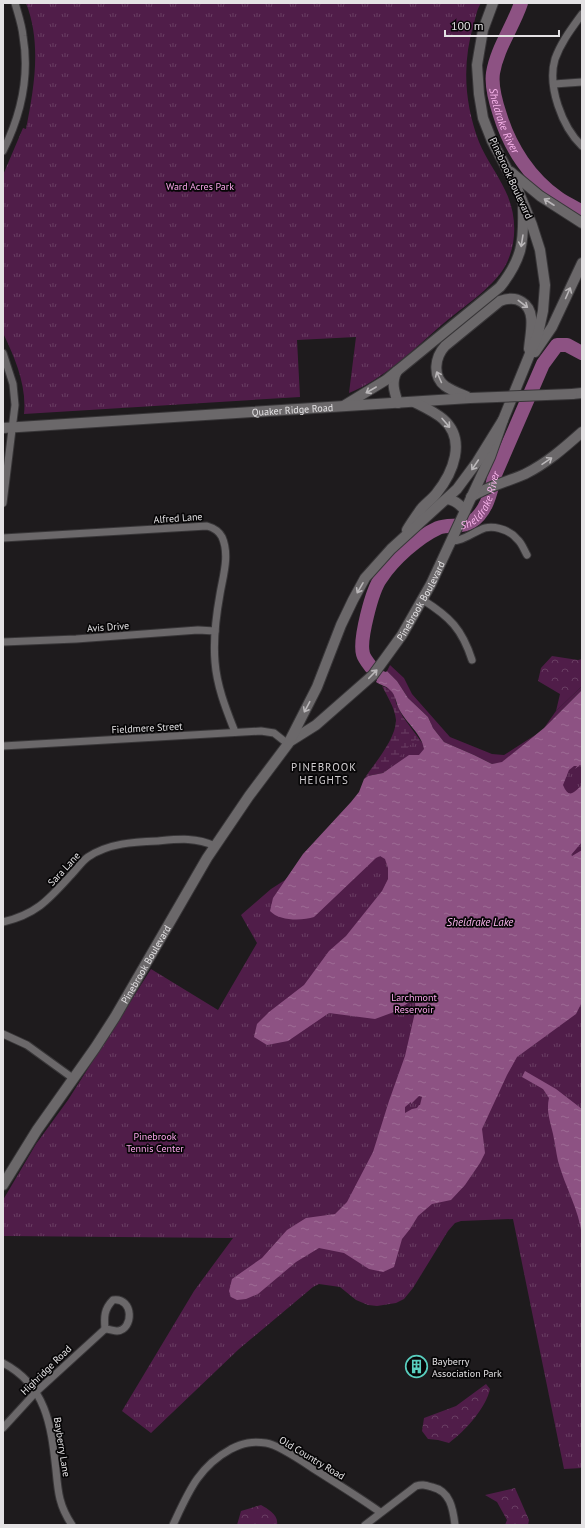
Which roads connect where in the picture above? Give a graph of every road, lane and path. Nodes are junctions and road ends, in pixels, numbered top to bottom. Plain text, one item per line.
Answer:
1 (15, 3) edge
2 (493, 3) edge
3 (582, 14) edge
4 (582, 82) edge
5 (554, 84) junction
6 (582, 146) edge
7 (3, 151) edge
8 (506, 167) junction
9 (523, 202) junction
10 (582, 224) edge
11 (582, 263) edge
12 (3, 353) edge
13 (527, 363) junction
14 (397, 371) junction
15 (577, 393) edge
16 (470, 398) junction
17 (414, 402) junction
18 (398, 403) junction
19 (342, 406) junction
20 (503, 420) junction
21 (8, 428) edge
22 (582, 432) edge
23 (471, 497) junction
24 (447, 499) junction
25 (3, 503) edge
26 (463, 516) junction
27 (3, 538) edge
28 (398, 542) junction
29 (451, 542) junction
30 (527, 555) dead end
31 (423, 600) junction
32 (215, 631) junction
33 (3, 642) edge
34 (472, 660) dead end
35 (235, 732) junction
36 (288, 744) junction
37 (3, 746) edge
38 (215, 846) junction
39 (3, 922) edge
40 (3, 1034) edge
41 (74, 1079) junction
42 (3, 1185) edge
43 (105, 1329) junction
44 (3, 1364) edge
45 (36, 1392) junction
46 (3, 1428) edge
47 (380, 1512) junction
48 (72, 1525) edge
49 (173, 1525) edge
50 (365, 1525) edge
51 (455, 1525) edge

1 - 7 street
2 - 8 street, Pinebrook Boulevard
3 - 5 street
4 - 5 street
5 - 6 street
8 - 9 street, Pinebrook Boulevard
10 -> 8 street
9 - 13 street, Pinebrook Boulevard
9 -> 14 street
13 -> 11 street
12 - 21 street
16 -> 13 street
13 - 20 street, Pinebrook Boulevard
14 - 18 street
14 -> 19 street
15 - 16 street, Quaker Ridge Road, bridge
16 - 17 street, Quaker Ridge Road
17 - 18 street, Quaker Ridge Road
17 -> 28 street
18 - 19 street, Quaker Ridge Road
19 - 21 street, Quaker Ridge Road
20 - 23 street, Pinebrook Boulevard
20 -> 24 street, Pinebrook Boulevard
21 - 25 street
23 -> 22 street
23 - 26 street, Pinebrook Boulevard
24 - 26 street
24 - 28 street, Pinebrook Boulevard
26 - 29 street, Pinebrook Boulevard
27 - 32 street, Alfred Lane
28 -> 36 street, Pinebrook Boulevard
29 - 30 street
29 - 31 street, Pinebrook Boulevard
31 - 34 street
36 -> 31 street, Pinebrook Boulevard
32 - 33 street, Avis Drive
32 - 35 street, Alfred Lane
35 - 36 street, Fieldmere Street
35 - 37 street, Fieldmere Street
36 - 38 street, Pinebrook Boulevard
38 - 39 street, Sara Lane
38 - 41 street, Pinebrook Boulevard
40 - 41 street
41 - 42 street, Pinebrook Boulevard
43 - 43 street
43 - 45 street, Highridge Road
44 - 45 street, Bayberry Lane
45 - 46 street, Highridge Road
45 - 48 street, Bayberry Lane
47 - 49 street, Old Country Road
47 - 50 street
47 - 51 street

